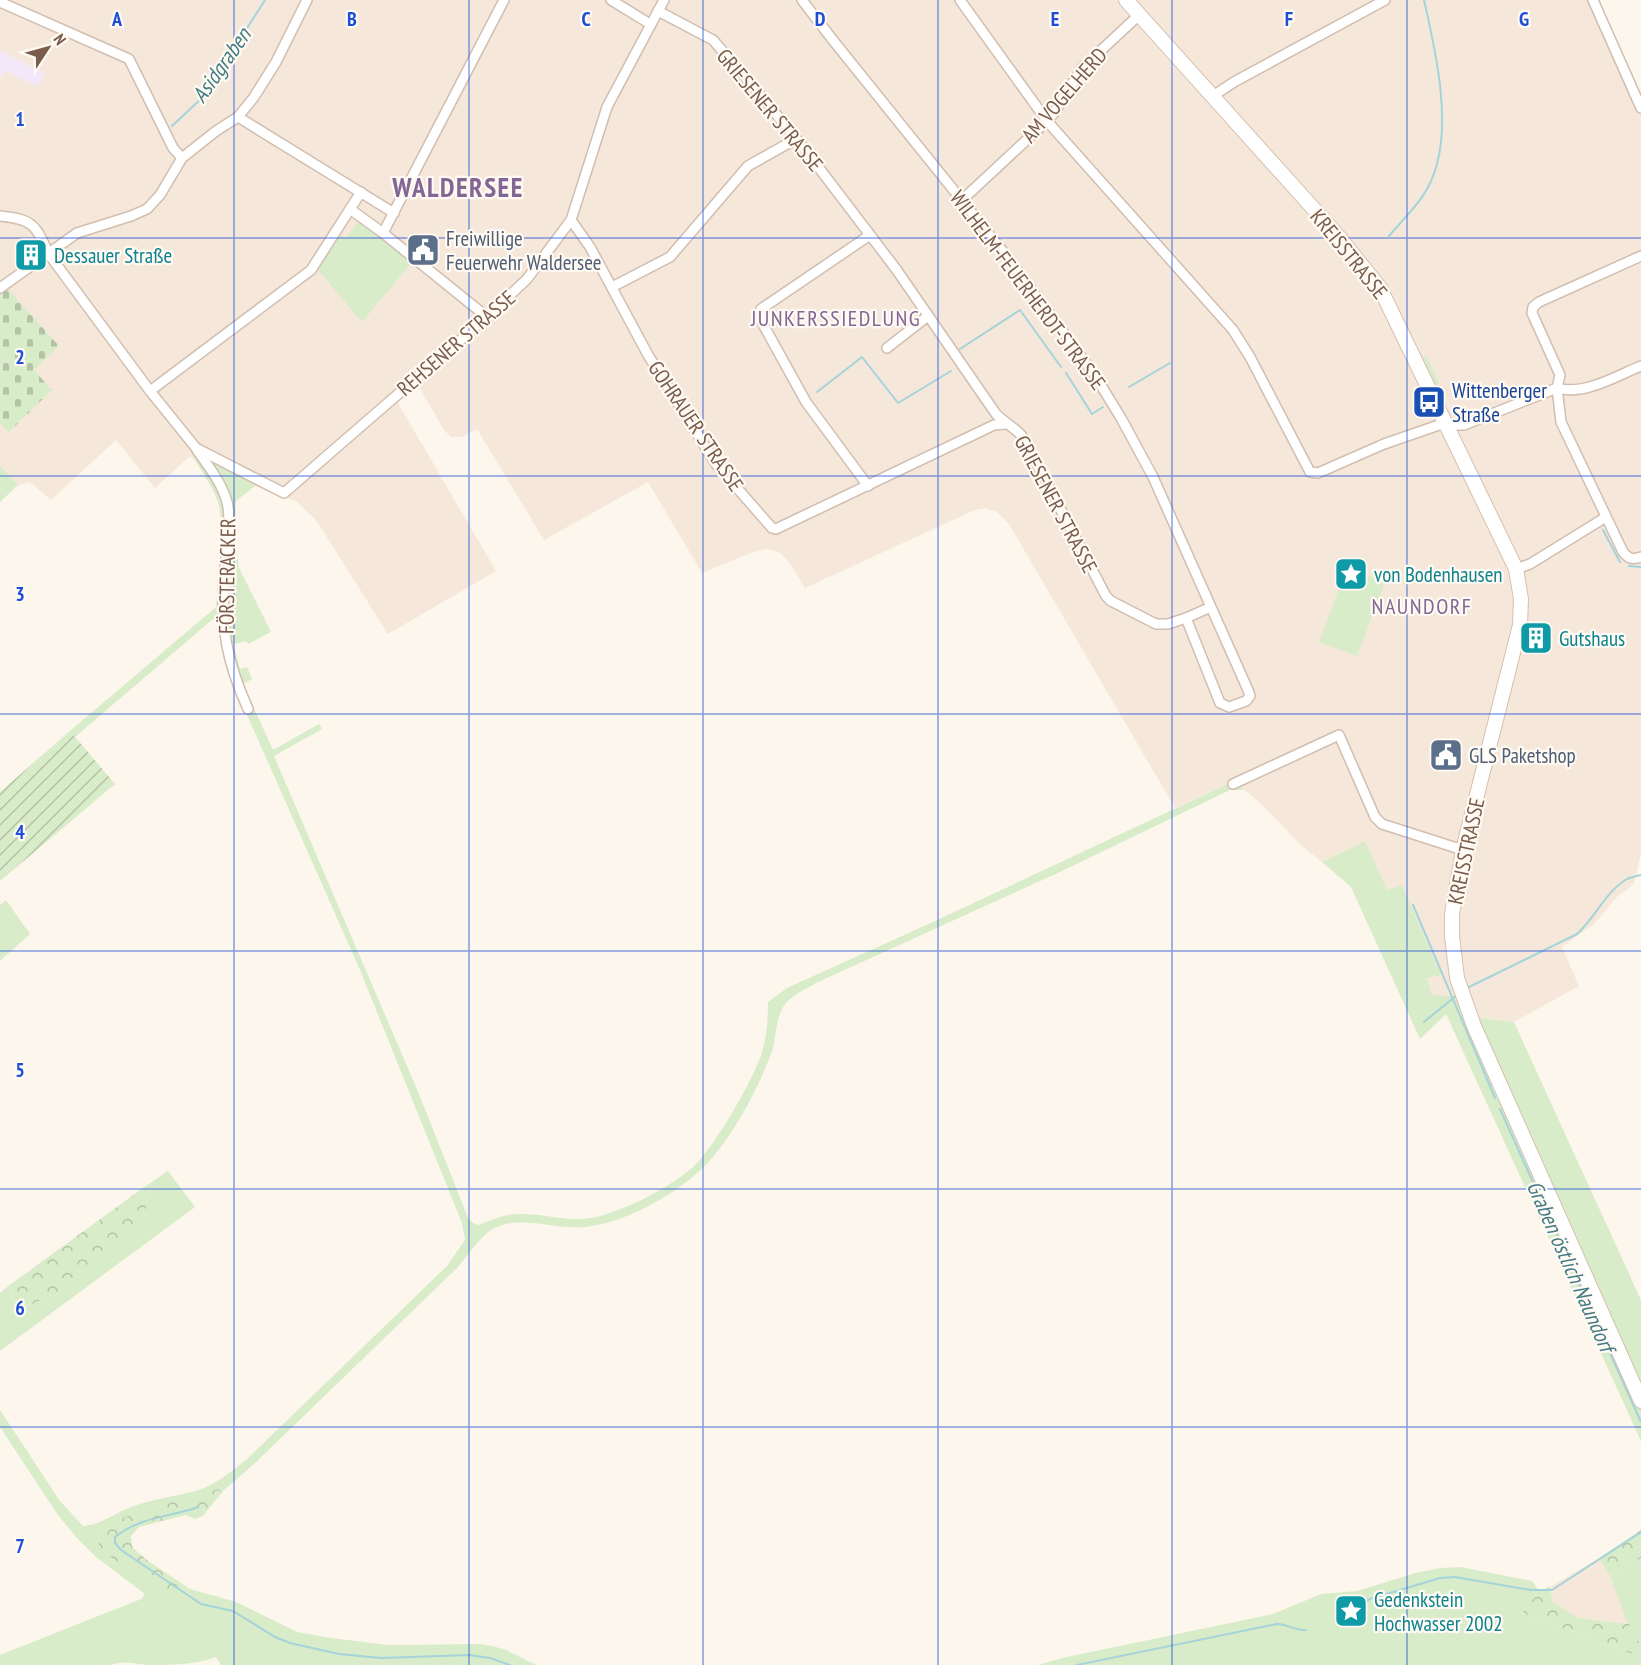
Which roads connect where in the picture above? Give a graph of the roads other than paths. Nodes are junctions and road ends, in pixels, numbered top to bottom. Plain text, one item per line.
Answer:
1 (307, 0) edge
2 (504, 0) edge
3 (611, 0) edge
4 (664, 0) edge
5 (802, 0) edge
6 (960, 0) edge
7 (1126, 0) edge
8 (1385, 0) edge
9 (1593, 0) edge
10 (0, 2) edge
11 (658, 11) junction
12 (1139, 15) junction
13 (650, 24) junction
14 (1213, 96) junction
15 (1641, 108) edge
16 (238, 117) junction
17 (1047, 120) junction
18 (796, 139) junction
19 (182, 158) junction
20 (361, 192) junction
21 (962, 200) junction
22 (350, 209) junction
23 (394, 213) junction
24 (0, 216) edge
25 (571, 220) junction
26 (383, 233) junction
27 (870, 235) junction
28 (48, 253) junction
29 (1641, 256) edge
30 (612, 287) junction
31 (0, 288) edge
32 (928, 316) junction
33 (487, 317) junction
34 (887, 348) dead end
35 (1641, 366) edge
36 (1557, 388) junction
37 (150, 390) junction
38 (1005, 424) junction
39 (1448, 425) junction
40 (196, 448) junction
41 (868, 486) junction
42 (1606, 517) junction
43 (1641, 557) edge
44 (1516, 569) junction
45 (1211, 607) junction
46 (1186, 618) junction
47 (248, 709) dead end
48 (1233, 784) dead end
49 (1463, 850) junction
50 (1641, 1401) edge

1 - 16 street
2 - 23 street
3 - 13 street
4 - 11 street, REHSENER STRASSE
5 - 21 street, WILHELM-FEUERHERDT-STRASSE
6 - 17 street
7 - 12 main road, KREISSTRASSE
8 - 14 street
9 - 15 street
10 - 19 street
11 - 13 street, REHSENER STRASSE
11 - 18 street, GRIESENER STRASSE
12 - 14 main road, KREISSTRASSE
12 - 17 street, AM VOGELHERD
13 - 25 street, REHSENER STRASSE
14 - 39 main road, KREISSTRASSE
16 - 19 street
16 - 20 street
17 - 21 street, AM VOGELHERD
17 - 39 street
18 - 27 street, GRIESENER STRASSE
18 - 30 street
19 - 28 street
20 - 22 street
20 - 23 street
21 - 45 street, WILHELM-FEUERHERDT-STRASSE
22 - 26 street
22 - 37 street
23 - 26 street
24 - 28 street
25 - 30 street, GOHRAUER STRASSE
25 - 33 street, REHSENER STRASSE
26 - 33 street
27 - 32 street, GRIESENER STRASSE
27 - 41 street
28 - 31 street
28 - 37 street
29 - 36 street
30 - 41 street, GOHRAUER STRASSE
32 - 34 street
32 - 38 street, GRIESENER STRASSE
33 - 40 street, REHSENER STRASSE
35 - 36 street
36 - 39 street
36 - 42 street
37 - 40 street
38 - 41 street, GOHRAUER STRASSE
38 - 46 street, GRIESENER STRASSE
39 - 44 main road, KREISSTRASSE
40 - 47 street, FÖRSTERACKER
42 - 43 street
42 - 44 street
44 - 49 main road, KREISSTRASSE
45 - 46 street
45 - 46 street, WILHELM-FEUERHERDT-STRASSE
48 - 49 street
49 - 50 main road, KREISSTRASSE

